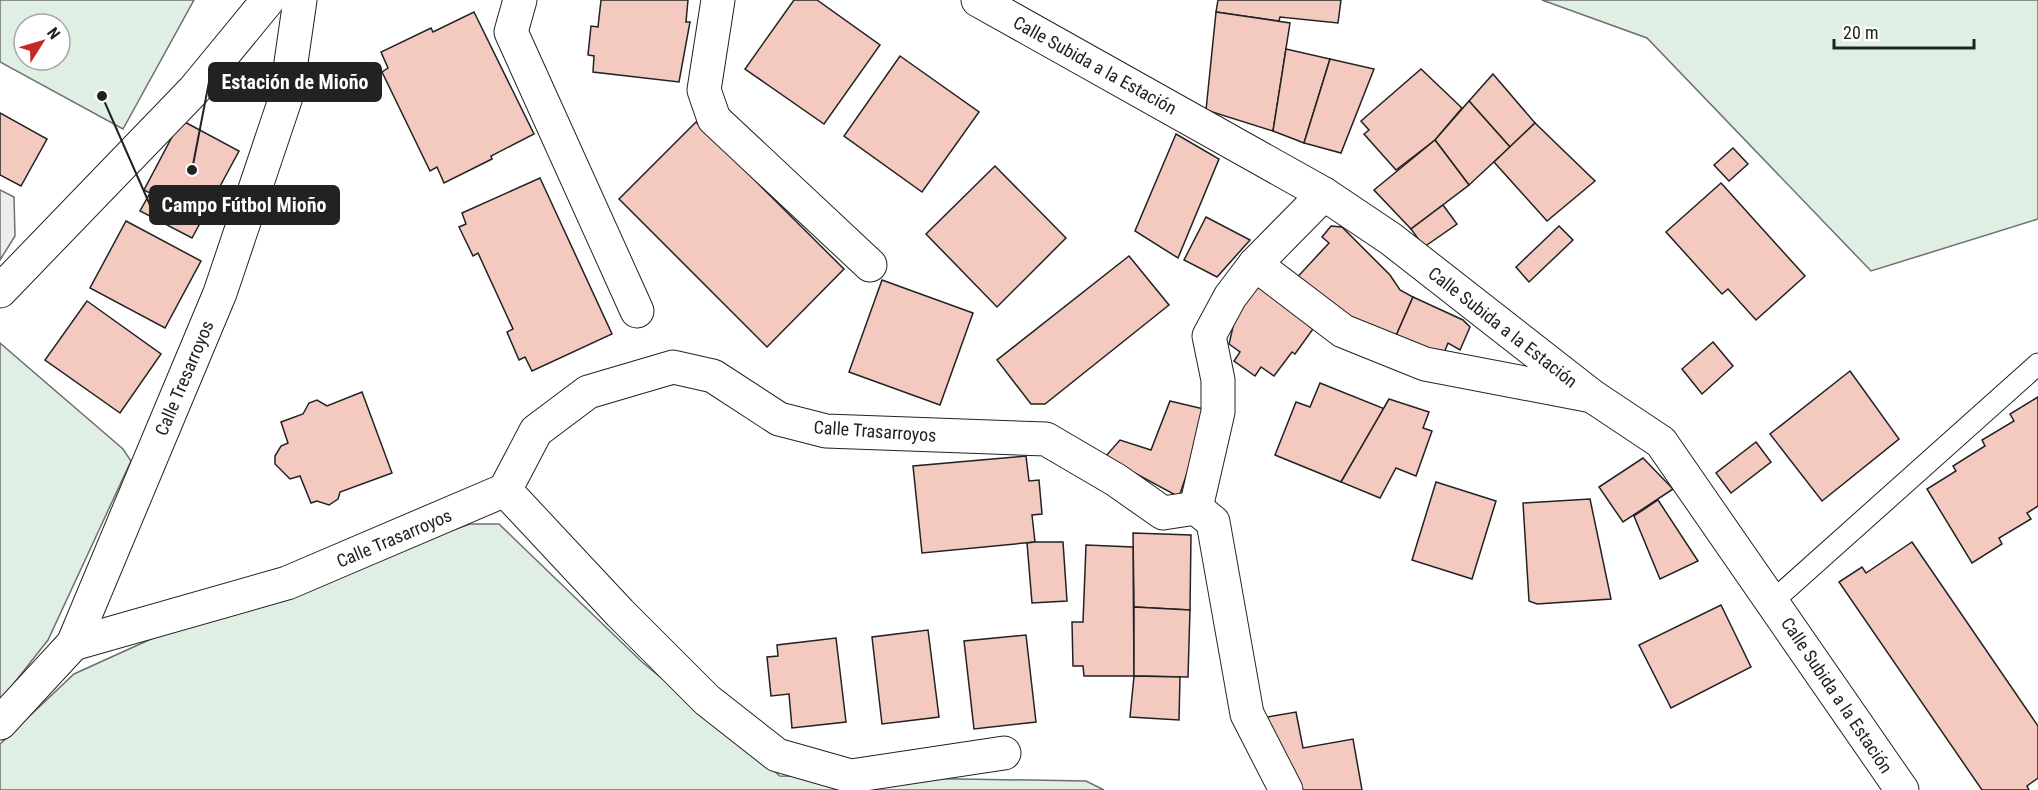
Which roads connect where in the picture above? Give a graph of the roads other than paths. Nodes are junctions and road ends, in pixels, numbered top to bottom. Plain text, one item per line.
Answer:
1 (268, 0) edge
2 (300, 0) edge
3 (519, 0) edge
4 (718, 0) edge
5 (978, 0) edge
6 (1324, 194) junction
7 (1255, 264) junction
8 (870, 265) dead end
9 (0, 291) edge
10 (637, 311) dead end
11 (2038, 364) edge
12 (1592, 396) junction
13 (505, 490) junction
14 (1196, 508) junction
15 (1773, 601) junction
16 (73, 644) junction
17 (0, 723) edge
18 (1004, 753) dead end
19 (1286, 790) edge
20 (1902, 790) edge

1 - 9 street
2 - 16 street, Calle Tresarroyos
3 - 10 street
4 - 8 street
5 - 6 street, Calle Subida a la Estación
6 - 7 street
6 - 12 street, Calle Subida a la Estación
7 - 12 street
7 - 14 street
11 - 15 lane
12 - 15 street, Calle Subida a la Estación
13 - 14 street, Calle Trasarroyos
13 - 16 street, Calle Trasarroyos
13 - 18 street
14 - 19 street
15 - 20 street, Calle Subida a la Estación
16 - 17 street, Calle Tresarroyos

